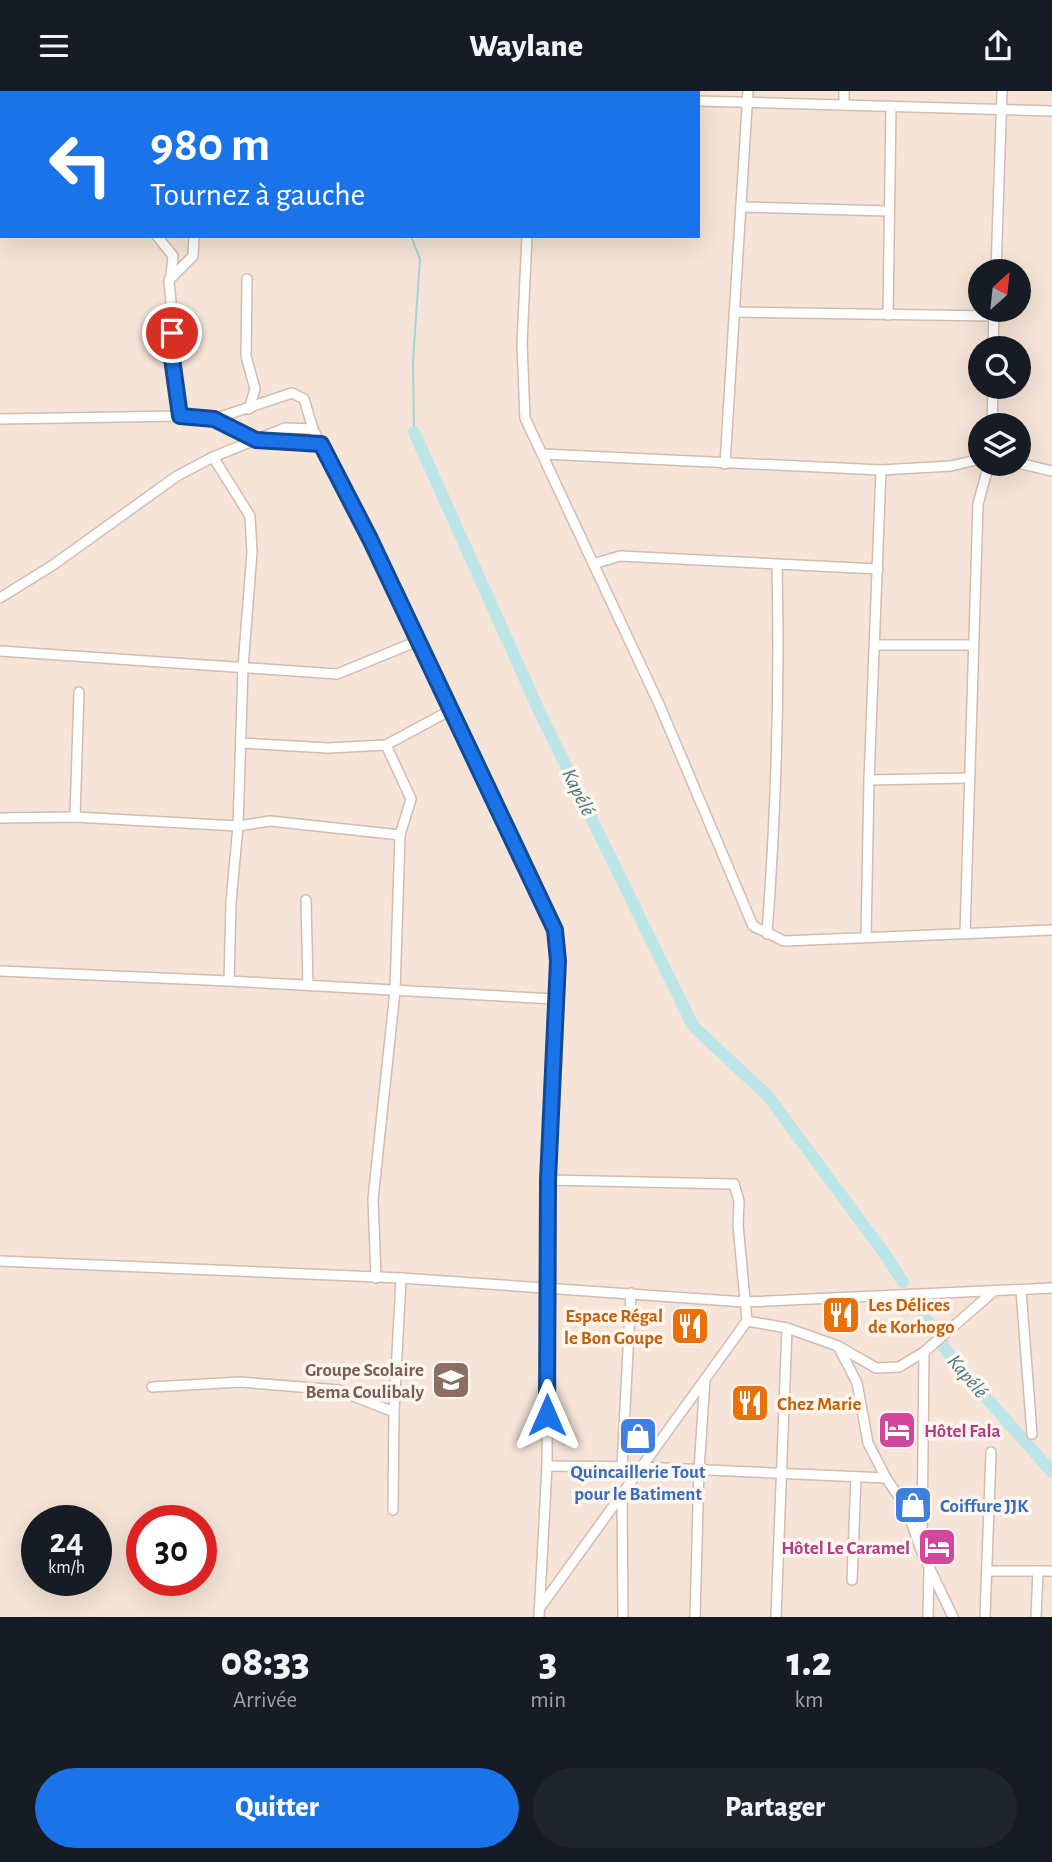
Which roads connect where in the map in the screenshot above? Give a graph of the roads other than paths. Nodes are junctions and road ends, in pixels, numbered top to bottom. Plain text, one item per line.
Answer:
1 (748, 91) edge
2 (844, 91) edge
3 (1002, 91) edge
4 (700, 101) edge
5 (748, 104) junction
6 (844, 105) junction
7 (891, 106) junction
8 (1002, 111) junction
9 (1052, 111) edge
10 (741, 207) junction
11 (889, 211) junction
12 (159, 238) edge
13 (194, 238) edge
14 (527, 238) edge
15 (996, 259) edge
16 (171, 278) junction
17 (247, 279) dead end
18 (734, 311) junction
19 (968, 313) edge
20 (888, 315) junction
21 (249, 409) junction
22 (180, 416) junction
23 (0, 418) edge
24 (214, 419) junction
25 (313, 429) junction
26 (256, 440) junction
27 (321, 444) junction
28 (543, 454) junction
29 (213, 457) junction
30 (968, 462) edge
31 (725, 464) junction
32 (1031, 466) edge
33 (881, 470) junction
34 (1052, 471) edge
35 (986, 476) edge
36 (593, 564) junction
37 (777, 565) junction
38 (878, 569) junction
39 (0, 598) edge
40 (418, 641) junction
41 (875, 645) junction
42 (973, 645) junction
43 (0, 651) edge
44 (243, 667) junction
45 (79, 692) dead end
46 (451, 710) junction
47 (241, 743) junction
48 (386, 745) junction
49 (968, 778) junction
50 (869, 781) junction
51 (75, 817) junction
52 (0, 818) edge
53 (238, 826) junction
54 (400, 835) junction
55 (306, 899) dead end
56 (1052, 930) edge
57 (767, 934) junction
58 (965, 935) junction
59 (866, 937) junction
60 (0, 971) edge
61 (229, 981) junction
62 (308, 985) junction
63 (395, 991) junction
64 (555, 999) junction
65 (548, 1180) junction
66 (0, 1261) edge
67 (376, 1277) junction
68 (401, 1278) junction
69 (548, 1288) junction
70 (1052, 1288) edge
71 (1020, 1290) junction
72 (994, 1291) junction
73 (631, 1293) junction
74 (745, 1303) junction
75 (747, 1321) junction
76 (788, 1328) junction
77 (838, 1346) junction
78 (924, 1352) junction
79 (705, 1377) junction
80 (152, 1387) dead end
81 (394, 1412) junction
82 (1032, 1434) dead end
83 (991, 1452) dead end
84 (547, 1466) junction
85 (641, 1467) junction
86 (622, 1468) junction
87 (699, 1470) junction
88 (782, 1474) junction
89 (856, 1477) junction
90 (886, 1478) junction
91 (622, 1496) junction
92 (393, 1510) dead end
93 (922, 1550) junction
94 (929, 1567) junction
95 (987, 1571) junction
96 (1038, 1571) junction
97 (1052, 1571) edge
98 (852, 1580) dead end
99 (537, 1615) edge
100 (623, 1617) edge
101 (695, 1617) edge
102 (776, 1617) edge
103 (928, 1617) edge
104 (953, 1617) edge
105 (985, 1617) edge
106 (1037, 1617) edge

1 - 5 street
2 - 6 street
3 - 8 street
4 - 5 street
5 - 6 street
5 - 10 street
6 - 7 street
7 - 8 street
7 - 11 street
8 - 9 street
8 - 15 street
10 - 11 street
10 - 18 street
11 - 20 street
12 - 16 street
13 - 16 street
14 - 28 street
16 - 22 street
17 - 21 street
18 - 20 street
18 - 31 street
19 - 20 street
21 - 24 street
21 - 25 street
22 - 23 street
22 - 24 street
24 - 26 street
25 - 26 street
25 - 27 street
26 - 27 street
26 - 29 street
27 - 40 street
28 - 31 street
28 - 36 street
29 - 39 street
29 - 44 street
30 - 33 street
31 - 33 street
32 - 34 street
33 - 38 street
35 - 42 street
36 - 37 street
36 - 57 street
37 - 38 street
37 - 57 street
38 - 41 street
40 - 44 street
40 - 46 street
41 - 42 street
41 - 50 street
42 - 49 street
43 - 44 street
44 - 47 street
45 - 51 street
46 - 48 street
46 - 64 street
47 - 48 street
47 - 53 street
48 - 54 street
49 - 50 street
49 - 58 street
50 - 59 street
51 - 52 street
51 - 53 street
53 - 54 street
53 - 61 street
54 - 63 street
55 - 62 street
56 - 58 street
57 - 59 street
58 - 59 street
60 - 61 street
61 - 62 street
62 - 63 street
63 - 64 street
63 - 67 street
64 - 65 street
65 - 69 street
65 - 74 street
66 - 67 street
67 - 68 street
68 - 69 street
68 - 81 street
69 - 73 street
69 - 84 street
70 - 71 street
71 - 72 street
71 - 82 street
72 - 74 street
72 - 78 street
73 - 74 street
73 - 86 street
74 - 75 street
75 - 76 street
75 - 79 street
76 - 77 street
76 - 88 street
77 - 78 street
77 - 90 street
78 - 93 street
79 - 85 street
79 - 87 street
80 - 81 street
81 - 92 street
83 - 95 street
84 - 86 street
84 - 99 street
85 - 86 street
85 - 87 street
85 - 91 street
87 - 88 street
87 - 101 street
88 - 89 street
88 - 102 street
89 - 90 street
89 - 98 street
90 - 93 street
91 - 99 street
91 - 100 street
93 - 94 street
94 - 103 street
94 - 104 street
95 - 96 street
95 - 105 street
96 - 97 street
96 - 106 street

